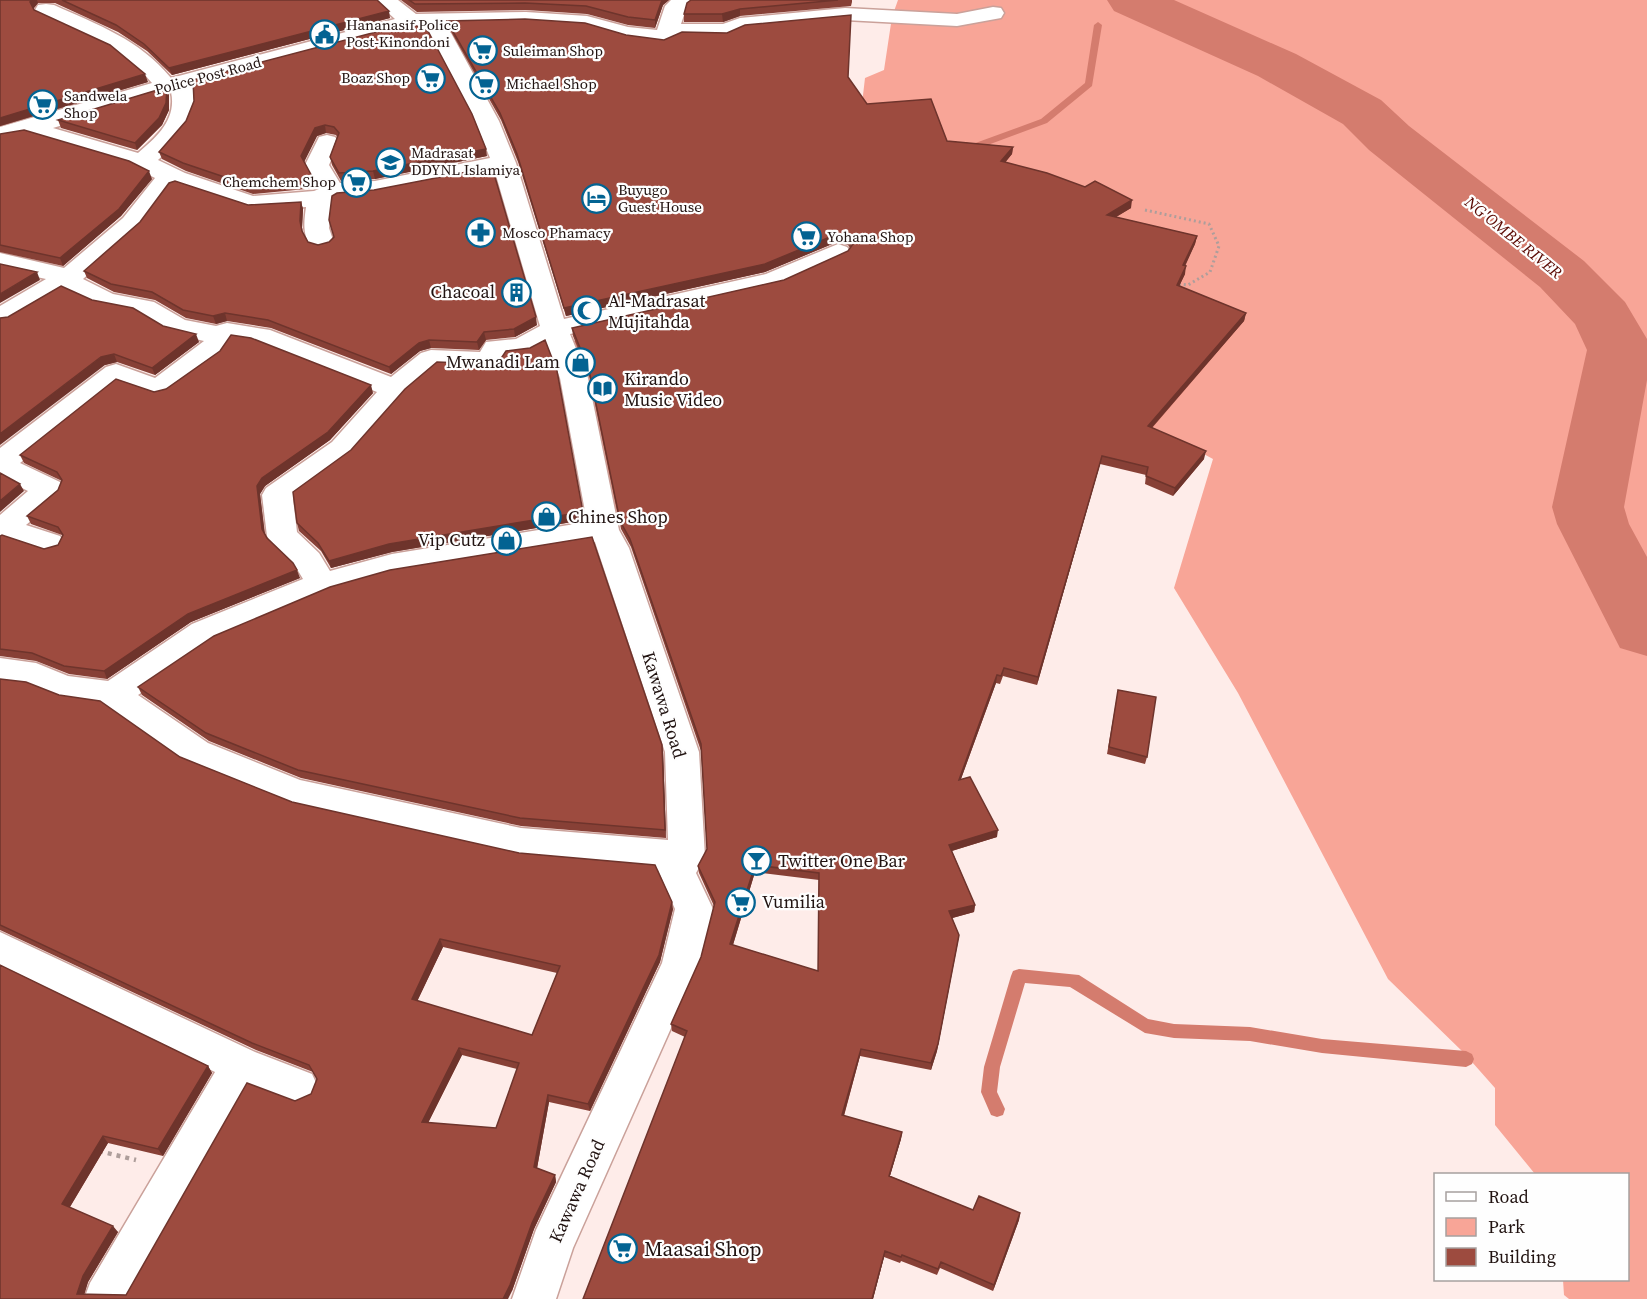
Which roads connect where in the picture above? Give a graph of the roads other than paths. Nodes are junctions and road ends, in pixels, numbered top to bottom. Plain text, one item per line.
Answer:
1 (385, 0) edge
2 (440, 0) edge
3 (685, 0) edge
4 (865, 0) edge
5 (46, 10) dead end
6 (993, 13) dead end
7 (845, 14) junction
8 (417, 21) junction
9 (665, 38) junction
10 (174, 84) junction
11 (28, 128) junction
12 (0, 134) edge
13 (327, 141) dead end
14 (142, 162) junction
15 (504, 163) junction
16 (176, 178) junction
17 (326, 194) junction
18 (321, 243) edge
19 (838, 252) dead end
20 (0, 261) edge
21 (69, 277) junction
22 (0, 317) edge
23 (554, 329) junction
24 (221, 336) junction
25 (395, 389) junction
26 (0, 464) edge
27 (604, 530) junction
28 (2, 531) edge
29 (49, 544) dead end
30 (322, 584) junction
31 (0, 671) edge
32 (112, 695) junction
33 (687, 857) junction
34 (0, 949) edge
35 (241, 1065) junction
36 (298, 1087) dead end
37 (106, 1299) edge
38 (534, 1299) edge

1 - 8 street, Kawawa Road
2 - 8 street
3 - 9 street
4 - 7 street
5 - 10 street
6 - 7 street
7 - 9 street
8 - 9 street
8 - 10 street, Police Post Road
8 - 15 street, Kawawa Road
10 - 11 street, Police Post Road
10 - 14 street
11 - 12 street, Police Post Road
11 - 14 street
13 - 17 street
14 - 16 street
15 - 17 street
15 - 23 street, Kawawa Road
16 - 17 street
16 - 21 street
17 - 18 street
19 - 23 street
20 - 21 street
21 - 22 street
21 - 24 street
23 - 25 street
23 - 27 street, Kawawa Road
24 - 25 street
24 - 26 street
25 - 30 street
26 - 28 street
27 - 30 street
27 - 33 street, Kawawa Road
28 - 29 street
30 - 32 street
31 - 32 street
32 - 33 street
33 - 38 street, Kawawa Road
34 - 35 street
35 - 36 street
35 - 37 street

